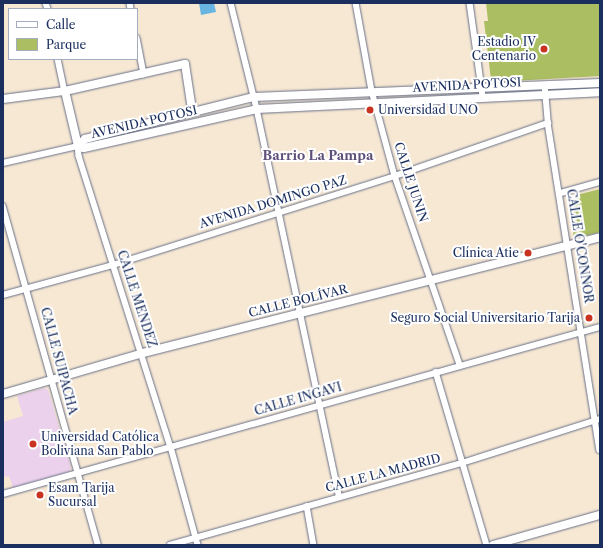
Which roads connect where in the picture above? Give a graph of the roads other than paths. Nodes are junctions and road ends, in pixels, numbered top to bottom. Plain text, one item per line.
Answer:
1 (231, 3) edge
2 (356, 3) edge
3 (470, 3) edge
4 (138, 43) edge
5 (58, 60) edge
6 (144, 74) junction
7 (600, 83) edge
8 (545, 85) junction
9 (482, 88) junction
10 (65, 91) junction
11 (372, 91) junction
12 (600, 92) edge
13 (545, 94) junction
14 (254, 97) junction
15 (483, 97) junction
16 (3, 99) edge
17 (375, 101) junction
18 (257, 109) junction
19 (192, 110) junction
20 (194, 122) junction
21 (548, 123) junction
22 (78, 146) junction
23 (3, 163) edge
24 (395, 176) junction
25 (600, 182) edge
26 (561, 193) junction
27 (3, 206) edge
28 (279, 210) junction
29 (600, 237) edge
30 (568, 245) junction
31 (113, 265) junction
32 (433, 280) junction
33 (28, 287) junction
34 (3, 295) edge
35 (300, 313) junction
36 (600, 327) edge
37 (582, 332) junction
38 (143, 353) junction
39 (460, 365) junction
40 (436, 372) junction
41 (52, 380) junction
42 (3, 394) edge
43 (319, 404) junction
44 (597, 420) edge
45 (171, 447) junction
46 (600, 450) edge
47 (462, 463) junction
48 (78, 472) junction
49 (3, 494) edge
50 (339, 496) junction
51 (307, 506) junction
52 (600, 515) edge
53 (196, 537) junction
54 (98, 545) edge
55 (170, 545) edge
56 (198, 545) edge
57 (314, 545) edge
58 (487, 545) edge
59 (493, 545) edge

1 - 14 street
2 - 11 street, CALLE JUNIN
3 - 9 street
4 - 6 street
5 - 10 street, CALLE MENDEZ
6 - 10 street
6 - 19 street
7 - 8 street, AVENIDA POTOSI
8 - 9 street, AVENIDA POTOSI
8 - 13 street, CALLE O'CONNOR
9 - 11 street, AVENIDA POTOSI
9 - 15 street
10 - 16 street
10 - 22 street, CALLE MENDEZ
11 - 14 street, AVENIDA POTOSI
11 - 17 street, CALLE JUNIN
12 - 13 street, AVENIDA POTOSI
13 - 15 street, AVENIDA POTOSI
13 - 21 street, CALLE O'CONNOR
14 - 18 street
14 - 19 street, AVENIDA POTOSI
15 - 17 street, AVENIDA POTOSI
17 - 18 street, AVENIDA POTOSI
17 - 24 street, CALLE JUNIN
18 - 20 street, AVENIDA POTOSI
18 - 28 street
19 - 20 street
19 - 22 street, AVENIDA POTOSI
20 - 22 street, AVENIDA POTOSI
21 - 24 street, AVENIDA DOMINGO PAZ
21 - 26 street, CALLE O'CONNOR
22 - 23 street
22 - 31 street, CALLE MENDEZ
24 - 28 street, AVENIDA DOMINGO PAZ
24 - 32 street, CALLE JUNIN
25 - 26 street
26 - 30 street, CALLE O'CONNOR
27 - 33 street, CALLE SUIPACHA
28 - 31 street, AVENIDA DOMINGO PAZ
28 - 35 street
29 - 30 street, CALLE BOLÍVAR
30 - 32 street, CALLE BOLÍVAR
30 - 37 street, CALLE O'CONNOR
31 - 33 street, AVENIDA DOMINGO PAZ
31 - 38 street, CALLE MENDEZ
32 - 35 street, CALLE BOLÍVAR
32 - 39 street, CALLE JUNIN
33 - 34 street, AVENIDA DOMINGO PAZ
33 - 41 street, CALLE SUIPACHA
35 - 38 street, CALLE BOLÍVAR
35 - 43 street
36 - 37 street, CALLE INGAVI
37 - 39 street, CALLE INGAVI
37 - 44 street, CALLE O'CONNOR
38 - 41 street, CALLE BOLÍVAR
38 - 45 street, CALLE MENDEZ
39 - 40 street, CALLE INGAVI
40 - 43 street, CALLE INGAVI
40 - 47 street
41 - 42 street, CALLE BOLÍVAR
41 - 48 street, CALLE SUIPACHA
43 - 45 street, CALLE INGAVI
43 - 50 street
44 - 46 street, CALLE O'CONNOR
44 - 47 street, CALLE LA MADRID
45 - 48 street, CALLE INGAVI
45 - 53 street, CALLE MENDEZ
47 - 50 street, CALLE LA MADRID
47 - 58 street
48 - 49 street, CALLE INGAVI
48 - 54 street, CALLE SUIPACHA
50 - 51 street, CALLE LA MADRID
51 - 53 street, CALLE LA MADRID
51 - 57 street
52 - 59 street
53 - 55 street, CALLE LA MADRID
53 - 56 street, CALLE MENDEZ

